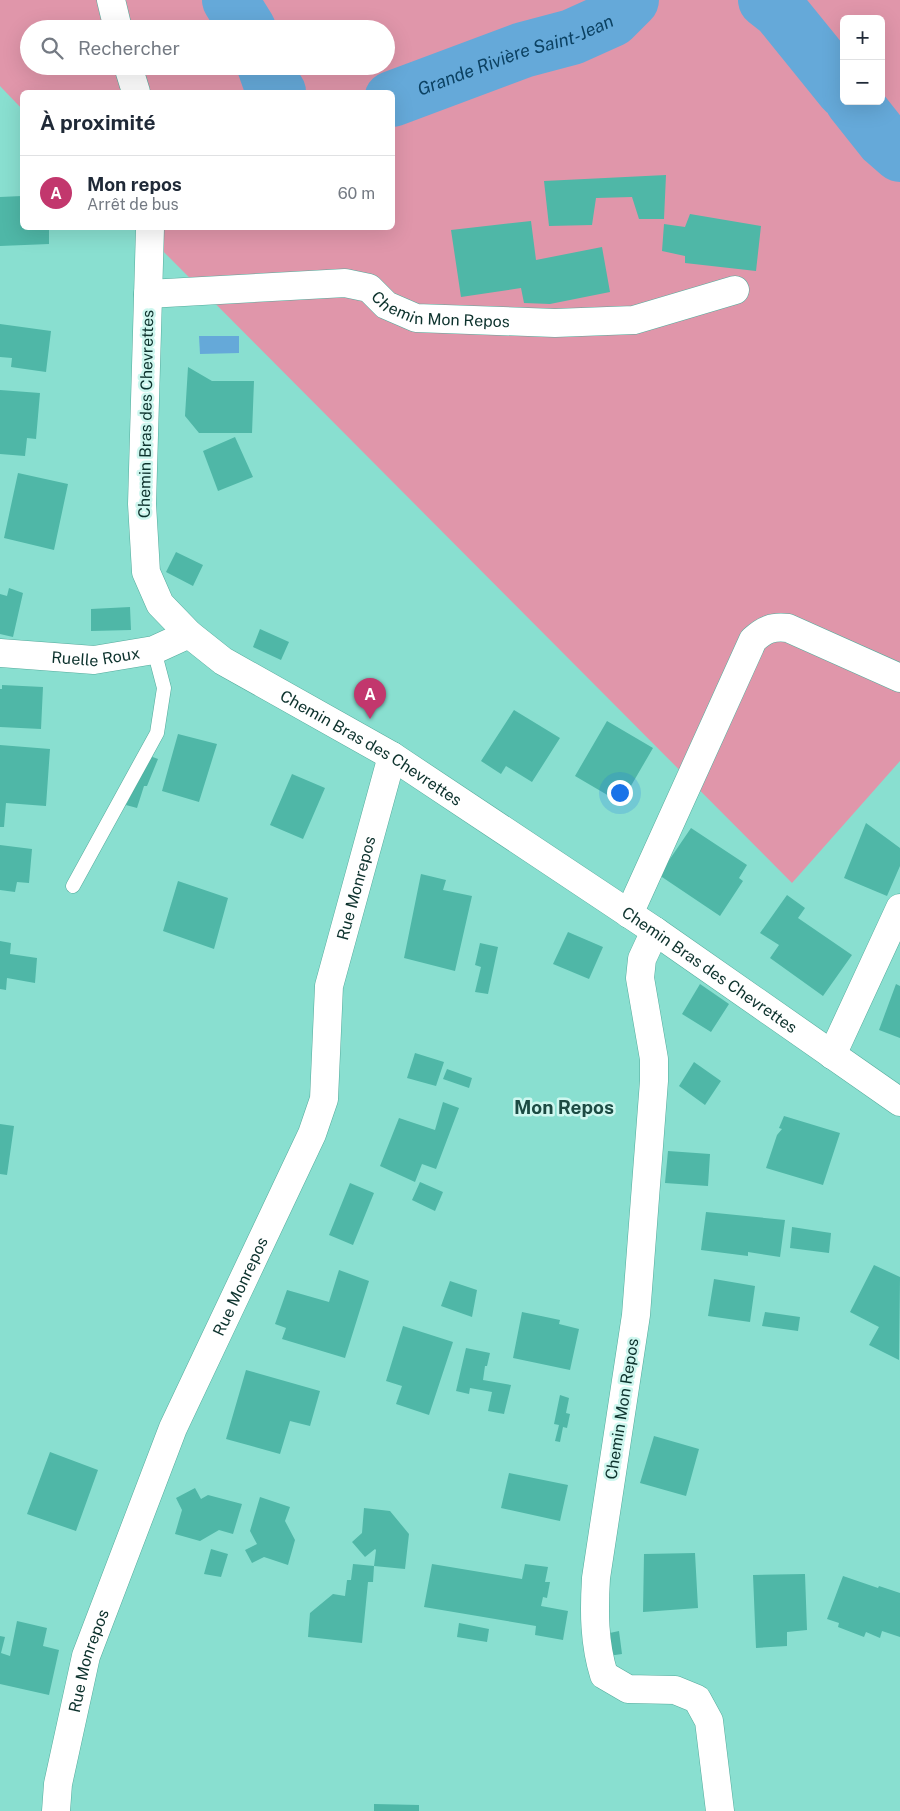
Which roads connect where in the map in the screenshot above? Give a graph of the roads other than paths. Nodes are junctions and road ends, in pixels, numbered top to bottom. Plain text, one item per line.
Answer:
1 (111, 0) edge
2 (116, 20) edge
3 (131, 75) edge
4 (135, 90) edge
5 (150, 230) edge
6 (735, 290) dead end
7 (148, 294) junction
8 (189, 634) junction
9 (154, 650) junction
10 (0, 652) edge
11 (900, 678) edge
12 (392, 756) junction
13 (74, 886) dead end
14 (900, 908) edge
15 (629, 914) junction
16 (655, 931) junction
17 (832, 1055) junction
18 (900, 1102) edge
19 (56, 1811) edge
20 (720, 1811) edge

1 - 2 street
3 - 4 street
5 - 7 street, Chemin Bras des Chevrettes
6 - 7 street, Chemin Mon Repos
7 - 8 street, Chemin Bras des Chevrettes
8 - 9 street, Ruelle Roux
8 - 12 street, Chemin Bras des Chevrettes
9 - 10 street, Ruelle Roux
9 - 13 lane
11 - 15 street
12 - 15 street, Chemin Bras des Chevrettes
12 - 19 street, Rue Monrepos
14 - 17 street
15 - 16 street, Chemin Bras des Chevrettes
16 - 17 street, Chemin Bras des Chevrettes
16 - 20 street, Chemin Mon Repos
17 - 18 street, Chemin Bras des Chevrettes

